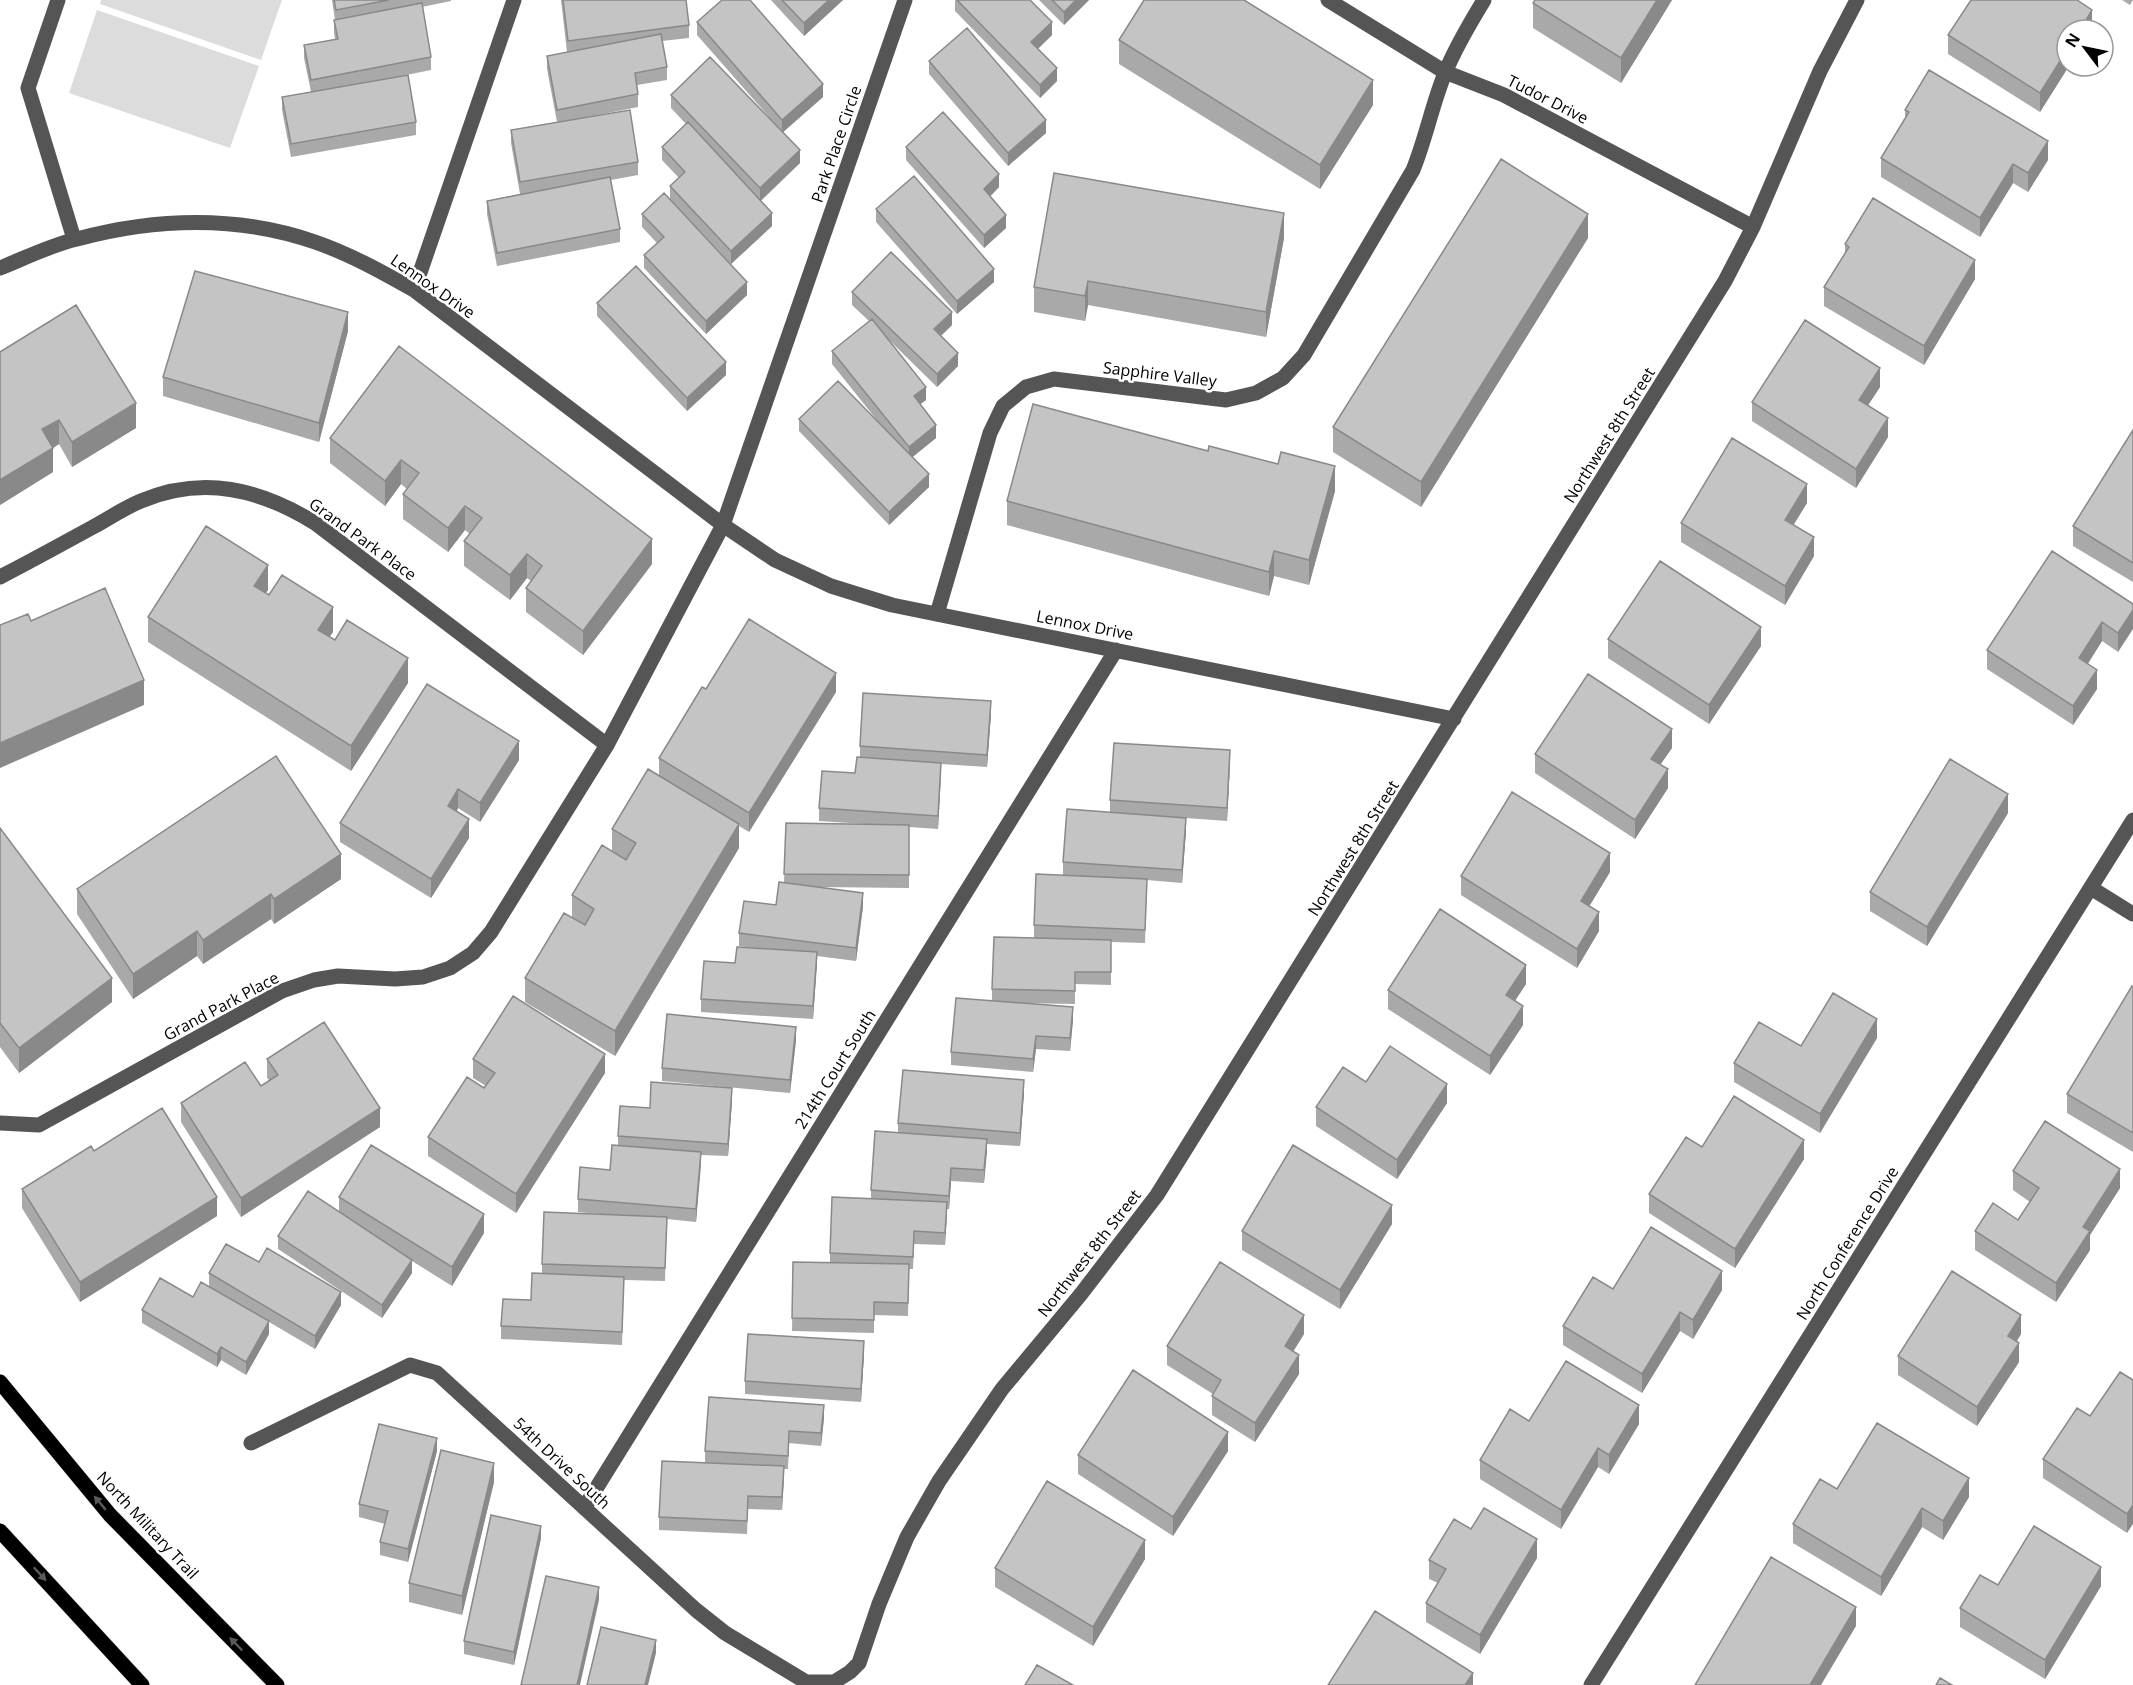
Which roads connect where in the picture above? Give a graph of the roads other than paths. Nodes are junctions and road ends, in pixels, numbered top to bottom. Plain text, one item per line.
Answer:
1 (58, 0) edge
2 (514, 0) edge
3 (905, 0) edge
4 (1328, 0) edge
5 (1484, 0) edge
6 (1857, 0) edge
7 (1445, 72) junction
8 (1753, 227) junction
9 (75, 239) junction
10 (0, 268) edge
11 (414, 290) junction
12 (723, 525) junction
13 (0, 577) edge
14 (937, 614) junction
15 (1116, 650) junction
16 (1454, 719) junction
17 (606, 745) junction
18 (2133, 820) edge
19 (2091, 888) junction
20 (2133, 914) edge
21 (0, 1123) edge
22 (0, 1382) edge
23 (251, 1443) dead end
24 (584, 1508) junction
25 (0, 1531) edge
26 (834, 1682) joint
27 (142, 1685) edge
28 (277, 1685) edge
29 (1591, 1685) edge

1 - 9 street
2 - 11 street
3 - 12 street, Park Place Circle
4 - 7 street, Tudor Drive
5 - 7 street, Sapphire Valley
6 - 8 street, Northwest 8th Street
7 - 8 street, Tudor Drive
7 - 14 street, Sapphire Valley
8 - 16 street, Northwest 8th Street
9 - 10 street, Lennox Drive
9 - 11 street, Lennox Drive
11 - 12 street, Lennox Drive
12 - 14 street, Lennox Drive
12 - 17 street, Grand Park Place
13 - 17 street, Grand Park Place
14 - 15 street, Lennox Drive
15 - 16 street, Lennox Drive
15 - 24 street, 214th Court South
16 - 26 street, Northwest 8th Street
17 - 21 street, Grand Park Place
18 - 19 street, North Conference Drive
19 - 20 street
19 - 29 street, North Conference Drive
28 -> 22 main road, North Military Trail
23 - 24 street, 54th Drive South
24 - 26 street, 54th Drive South
25 -> 27 main road

